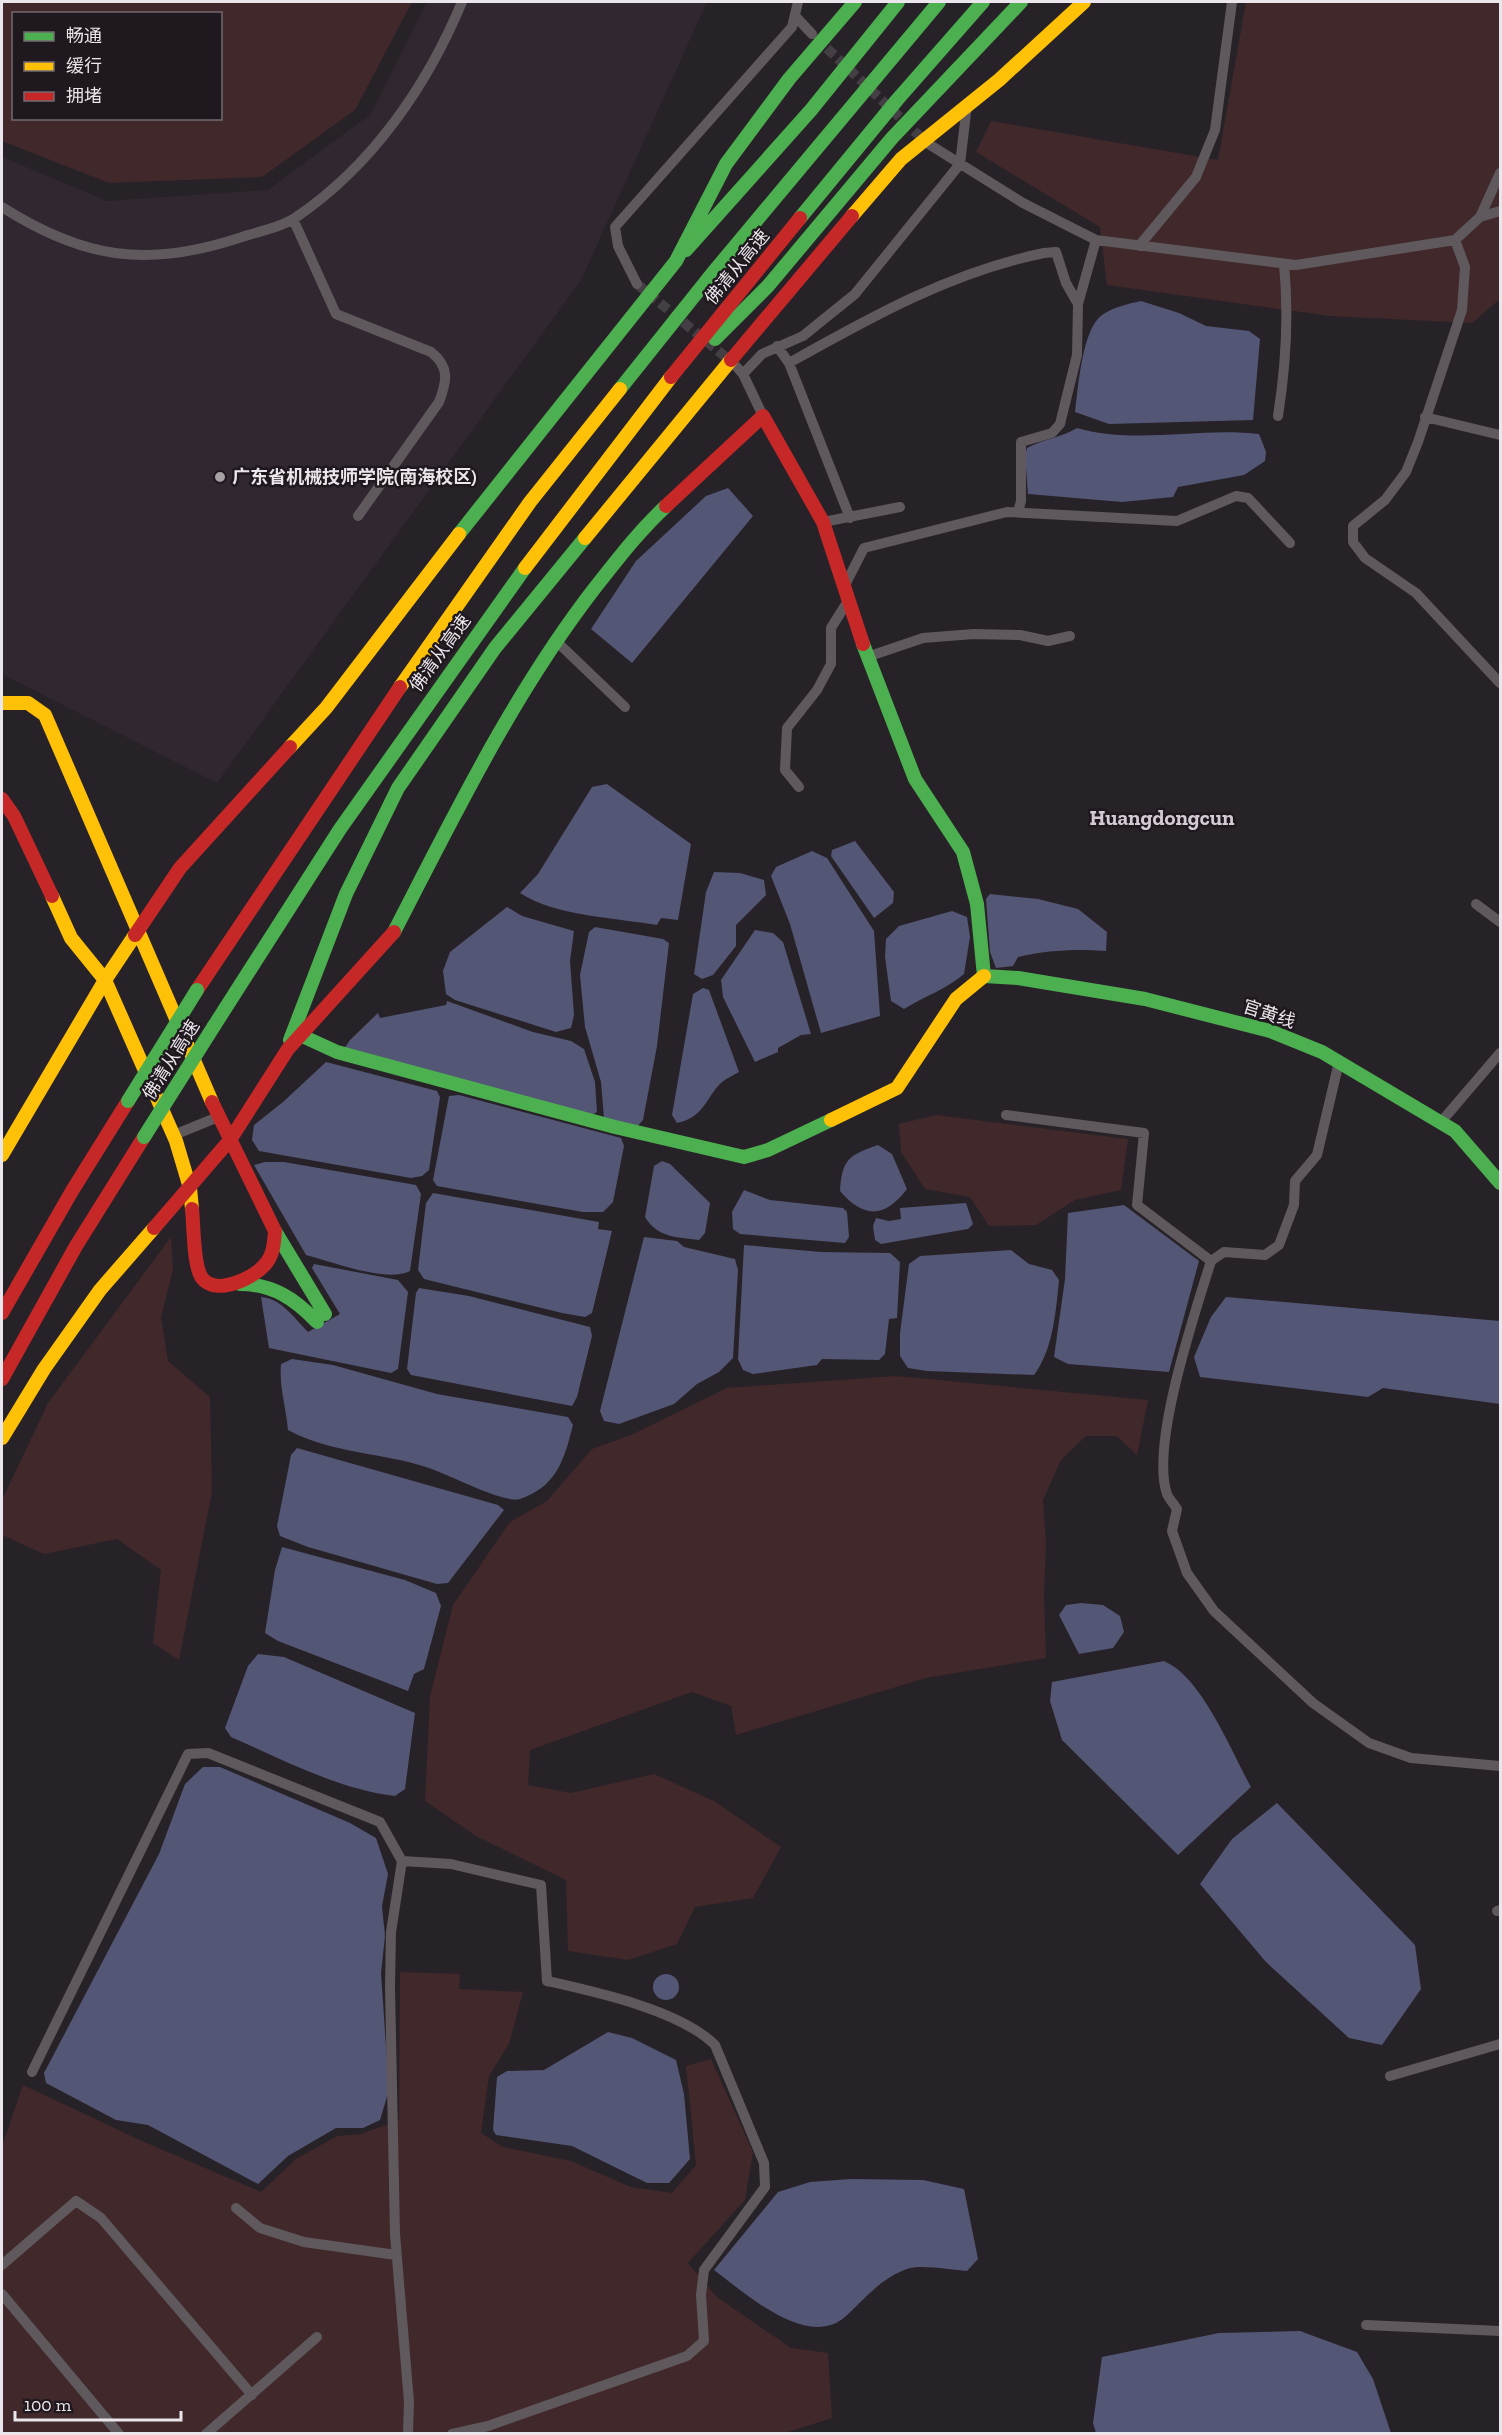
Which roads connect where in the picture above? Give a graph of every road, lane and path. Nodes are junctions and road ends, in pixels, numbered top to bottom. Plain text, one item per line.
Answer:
1 (462, 2) edge
2 (798, 2) edge
3 (855, 2) edge
4 (898, 2) edge
5 (939, 2) edge
6 (983, 2) edge
7 (1021, 2) edge
8 (1084, 2) edge
9 (1232, 2) edge
10 (796, 17) junction
11 (812, 34) tunnel mouth
12 (967, 105) junction
13 (927, 143) tunnel mouth
14 (960, 164) junction
15 (1500, 173) edge
16 (2, 207) edge
17 (1500, 211) edge
18 (1480, 217) junction
19 (293, 219) junction
20 (1096, 240) junction
21 (1455, 240) junction
22 (1139, 246) junction
23 (676, 261) junction
24 (1284, 264) junction
25 (637, 284) tunnel mouth
26 (1078, 304) junction
27 (777, 346) junction
28 (789, 363) junction
29 (734, 364) tunnel mouth
30 (742, 374) junction
31 (659, 392) junction
32 (763, 416) junction
33 (1278, 416) dead end
34 (1425, 417) junction
35 (1500, 435) edge
36 (900, 507) dead end
37 (1018, 512) junction
38 (358, 516) dead end
39 (850, 518) junction
40 (823, 522) junction
41 (1290, 543) dead end
42 (844, 587) junction
43 (849, 601) junction
44 (1070, 636) dead end
45 (555, 640) junction
46 (867, 657) junction
47 (1500, 683) edge
48 (2, 703) edge
49 (625, 707) dead end
50 (799, 787) dead end
51 (2, 799) edge
52 (1476, 904) dead end
53 (1500, 922) edge
54 (139, 927) junction
55 (984, 976) junction
56 (105, 980) junction
57 (300, 1035) junction
58 (1500, 1053) edge
59 (281, 1059) junction
60 (1339, 1062) junction
61 (1006, 1115) dead end
62 (218, 1117) junction
63 (1441, 1122) junction
64 (174, 1135) junction
65 (230, 1140) junction
66 (2, 1155) edge
67 (1500, 1183) edge
68 (190, 1188) junction
69 (48, 1231) junction
70 (275, 1232) junction
71 (1211, 1261) junction
72 (234, 1284) junction
73 (2, 1295) edge
74 (2, 1313) edge
75 (2, 1379) edge
76 (2, 1438) edge
77 (1500, 1766) edge
78 (402, 1861) junction
79 (1500, 2044) edge
80 (32, 2072) dead end
81 (1390, 2076) dead end
82 (236, 2208) dead end
83 (396, 2254) junction
84 (2, 2265) edge
85 (2, 2294) edge
86 (1366, 2325) dead end
87 (1500, 2331) edge
88 (317, 2337) dead end
89 (252, 2395) junction
90 (119, 2433) edge
91 (206, 2433) edge
92 (408, 2433) edge
93 (452, 2433) edge

1 - 19 street
2 - 10 street
3 - 23 main road
4 - 23 main road
5 - 69 main road, 佛清从高速, bridge
6 - 31 main road, 佛清从高速
7 - 31 main road
8 - 12 main road
9 - 22 street
10 - 11 street
10 - 25 street
12 - 14 street
12 - 59 main road
13 - 14 street
14 - 20 street
14 - 27 street
15 - 18 street
16 - 19 street
17 - 18 street
18 - 21 street
19 - 38 street
20 - 22 street
20 - 26 street
21 - 24 street
21 - 34 street
22 - 24 street
23 - 54 main road
24 - 33 street
26 - 28 street
26 - 37 street
27 - 28 street
27 - 30 street
28 - 39 street
29 - 30 street
30 - 32 street
31 - 75 main road, 佛清从高速, bridge
32 - 40 main road
32 - 45 main road
34 - 35 street
34 - 47 street
36 - 39 street
37 - 41 street
37 - 42 street
39 - 40 street
40 - 42 main road
42 - 43 main road
43 - 46 main road
43 - 50 street
44 - 46 street
45 - 49 street
45 - 57 main road
46 - 55 main road
48 - 54 main road
51 - 56 main road
52 - 53 street
54 - 56 main road
54 - 62 main road
55 - 57 main road
55 - 60 main road, 官黄线
56 - 64 main road
56 - 66 main road
57 - 59 main road
58 - 63 street
59 - 65 main road
60 - 63 main road, 官黄线
60 - 71 street
61 - 71 street
62 - 64 street
62 - 65 main road
63 - 67 main road, 官黄线
64 - 68 main road
65 - 68 main road
65 - 70 main road
68 - 72 main road
68 - 76 main road
69 - 73 main road
69 - 74 main road, 佛清从高速
70 - 72 main road
70 - 72 main road
71 - 77 street
78 - 80 street
78 - 83 street
78 - 93 street
79 - 81 street
82 - 83 street
83 - 92 street
84 - 89 street
85 - 90 street
86 - 87 street
88 - 89 street
89 - 91 street

